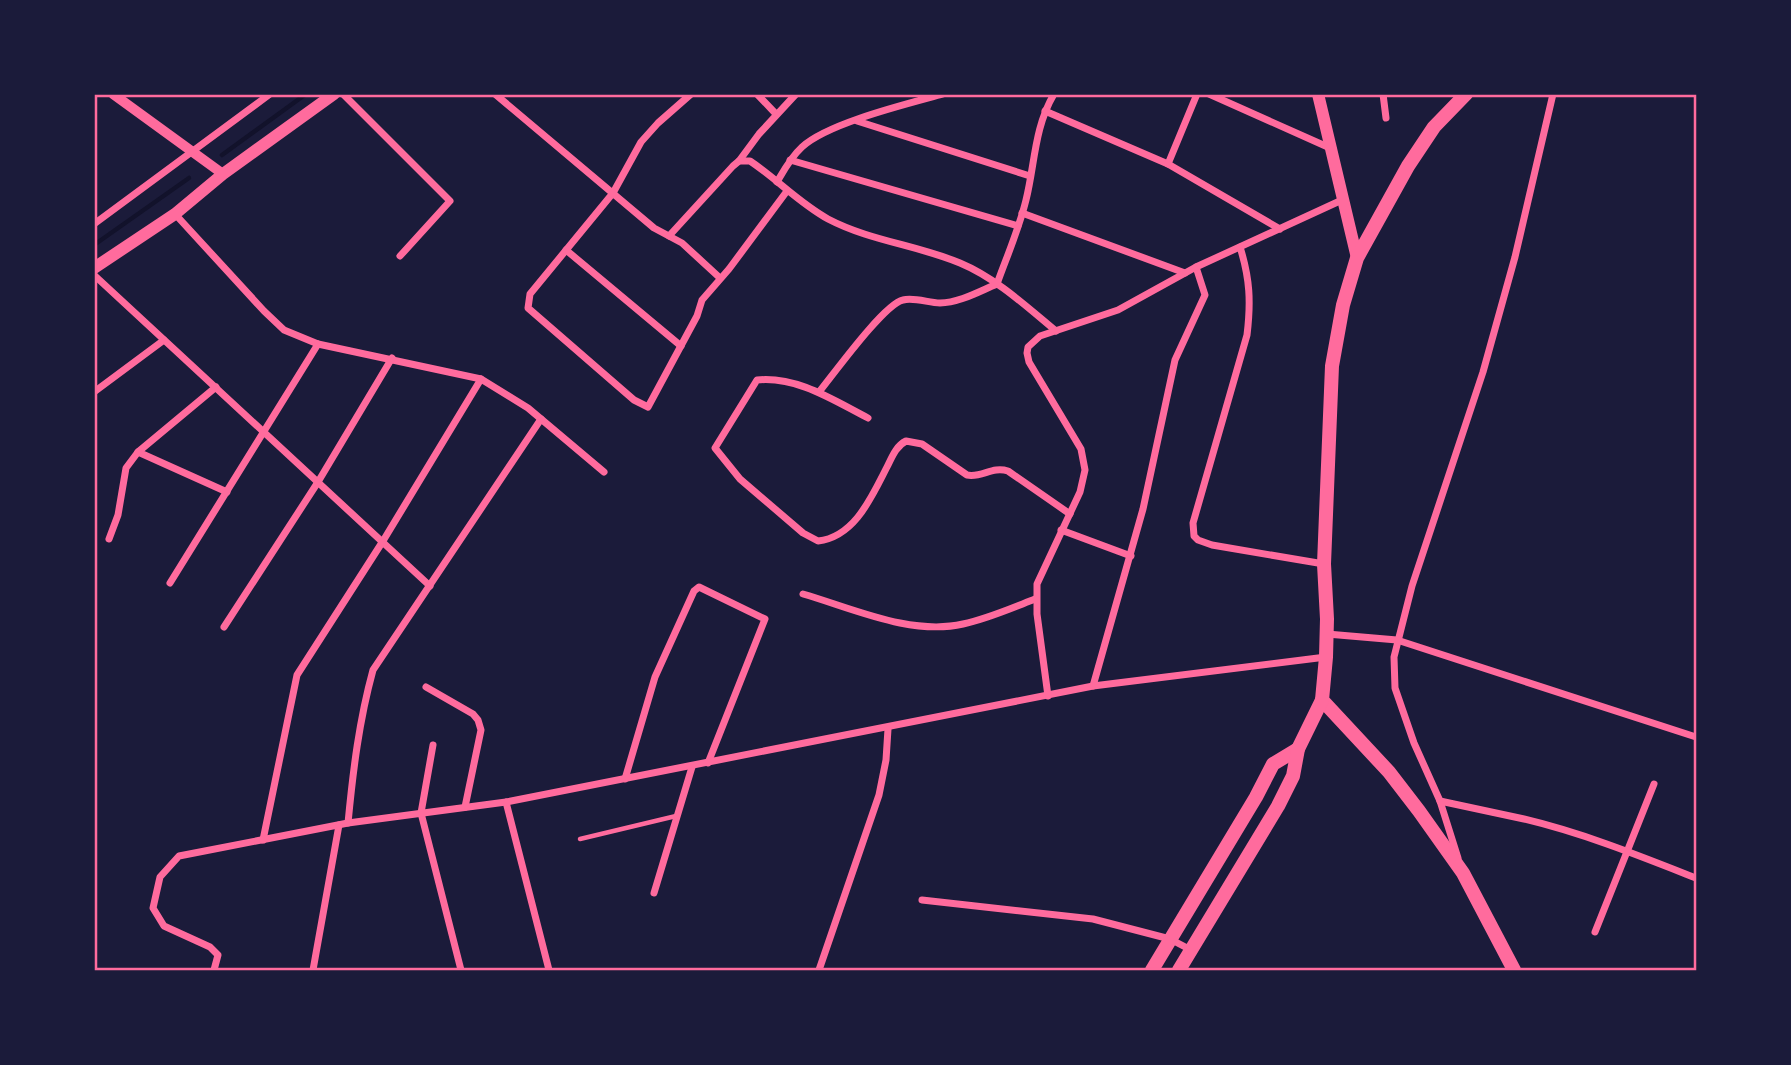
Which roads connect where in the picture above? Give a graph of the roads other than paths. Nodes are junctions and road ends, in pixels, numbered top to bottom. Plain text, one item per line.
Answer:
1 (113, 94) edge
2 (270, 94) edge
3 (334, 94) edge
4 (343, 94) edge
5 (495, 94) edge
6 (691, 94) edge
7 (757, 94) edge
8 (796, 94) edge
9 (943, 94) edge
10 (1054, 94) edge
11 (1197, 94) edge
12 (1209, 94) edge
13 (1318, 94) edge
14 (1383, 94) edge
15 (1466, 94) edge
16 (1553, 94) edge
17 (1045, 111) junction
18 (776, 114) junction
19 (1386, 118) dead end
20 (856, 121) junction
21 (1330, 148) junction
22 (193, 152) junction
23 (790, 160) junction
24 (739, 161) junction
25 (1168, 164) junction
26 (223, 174) junction
27 (1030, 176) junction
28 (776, 182) junction
29 (787, 191) junction
30 (612, 193) junction
31 (1342, 200) junction
32 (1023, 213) junction
33 (175, 214) junction
34 (94, 224) edge
35 (1018, 226) junction
36 (1280, 229) junction
37 (668, 236) junction
38 (1240, 247) junction
39 (566, 250) junction
40 (400, 256) dead end
41 (1357, 258) junction
42 (1196, 267) junction
43 (94, 268) edge
44 (1185, 273) junction
45 (94, 275) edge
46 (720, 278) junction
47 (997, 284) junction
48 (1056, 331) junction
49 (164, 340) junction
50 (318, 344) junction
51 (681, 346) junction
52 (392, 358) junction
53 (481, 379) junction
54 (216, 387) junction
55 (94, 392) edge
56 (819, 392) junction
57 (868, 418) dead end
58 (541, 419) junction
59 (264, 432) junction
60 (138, 452) junction
61 (604, 472) dead end
62 (318, 482) junction
63 (227, 492) junction
64 (1070, 514) junction
65 (1061, 530) junction
66 (109, 539) dead end
67 (383, 541) junction
68 (1131, 556) junction
69 (1324, 564) junction
70 (170, 583) dead end
71 (430, 586) junction
72 (803, 594) dead end
73 (1035, 599) junction
74 (224, 627) dead end
75 (1327, 634) junction
76 (1397, 639) junction
77 (1326, 657) junction
78 (1093, 686) junction
79 (426, 687) dead end
80 (1048, 696) junction
81 (1322, 700) junction
82 (888, 729) junction
83 (1696, 737) edge
84 (433, 745) dead end
85 (1298, 749) junction
86 (708, 763) junction
87 (692, 766) junction
88 (625, 779) junction
89 (1654, 784) dead end
90 (1440, 801) junction
91 (506, 802) junction
92 (465, 807) junction
93 (421, 813) junction
94 (677, 816) junction
95 (348, 823) junction
96 (339, 825) junction
97 (580, 839) dead end
98 (262, 840) junction
99 (1628, 852) junction
100 (1463, 873) junction
101 (1696, 878) edge
102 (654, 893) dead end
103 (922, 900) dead end
104 (1595, 932) dead end
105 (1170, 939) junction
106 (1191, 950) junction
107 (214, 971) edge
108 (313, 971) edge
109 (461, 971) edge
110 (549, 971) edge
111 (819, 971) edge
112 (1152, 971) edge
113 (1179, 971) edge
114 (1514, 971) edge

1 - 22 street
2 - 22 street
3 - 26 main road
4 - 40 street
5 - 30 street
6 - 30 street
7 - 18 street
8 - 18 street
9 - 20 street
10 - 17 street
11 - 25 street
12 - 21 street
13 - 21 main road
14 - 19 street
15 - 41 main road
16 - 76 street
17 - 25 street
17 - 27 street
18 - 24 street
20 - 23 street
20 - 27 street
21 - 31 main road
22 - 26 street
22 - 34 street
23 - 28 street
23 - 35 street
24 - 28 street
24 - 37 street
25 - 36 street
26 - 33 main road
27 - 32 street
28 - 29 street
29 - 46 street
29 - 47 street
30 - 37 street
30 - 39 street
31 - 36 street
31 - 41 main road
32 - 35 street
32 - 44 street
33 - 43 main road
33 - 50 street
35 - 47 street
36 - 38 street
37 - 46 street
38 - 42 street
38 - 69 street
39 - 51 street
39 - 51 street
41 - 69 main road
42 - 44 street
42 - 68 street
44 - 48 street
45 - 49 street
46 - 51 street
47 - 48 street
47 - 56 street
48 - 64 street
49 - 54 street
49 - 55 street
50 - 52 street
50 - 59 street
52 - 53 street
52 - 62 street
53 - 58 street
53 - 67 street
54 - 59 street
54 - 60 street
56 - 57 street
56 - 64 street
58 - 61 street
58 - 71 street
59 - 62 street
59 - 63 street
60 - 63 street
60 - 66 street
62 - 67 street
62 - 74 street
63 - 70 street
64 - 65 street
65 - 68 street
65 - 73 street
67 - 71 street
67 - 98 street
68 - 78 street
69 - 75 main road
71 - 95 street
72 - 73 street
73 - 80 street
75 - 76 street
75 - 77 main road
76 - 83 street
76 - 90 street
77 - 78 street
77 - 81 main road
78 - 80 street
79 - 92 street
80 - 82 street
81 - 85 main road
81 - 100 main road
82 - 86 street
82 - 111 street
84 - 93 street
85 - 105 main road
85 - 106 main road
86 - 87 street
86 - 88 street
87 - 88 street
87 - 94 street
88 - 91 street
89 - 99 street
90 - 99 street
90 - 100 street
91 - 92 street
91 - 110 street
92 - 93 street
93 - 95 street
93 - 109 street
94 - 97 lane
94 - 102 street
95 - 96 street
96 - 98 street
96 - 108 street
98 - 107 street
99 - 101 street
99 - 104 street
100 - 114 main road
103 - 105 street
105 - 106 street
105 - 112 main road
106 - 113 main road

